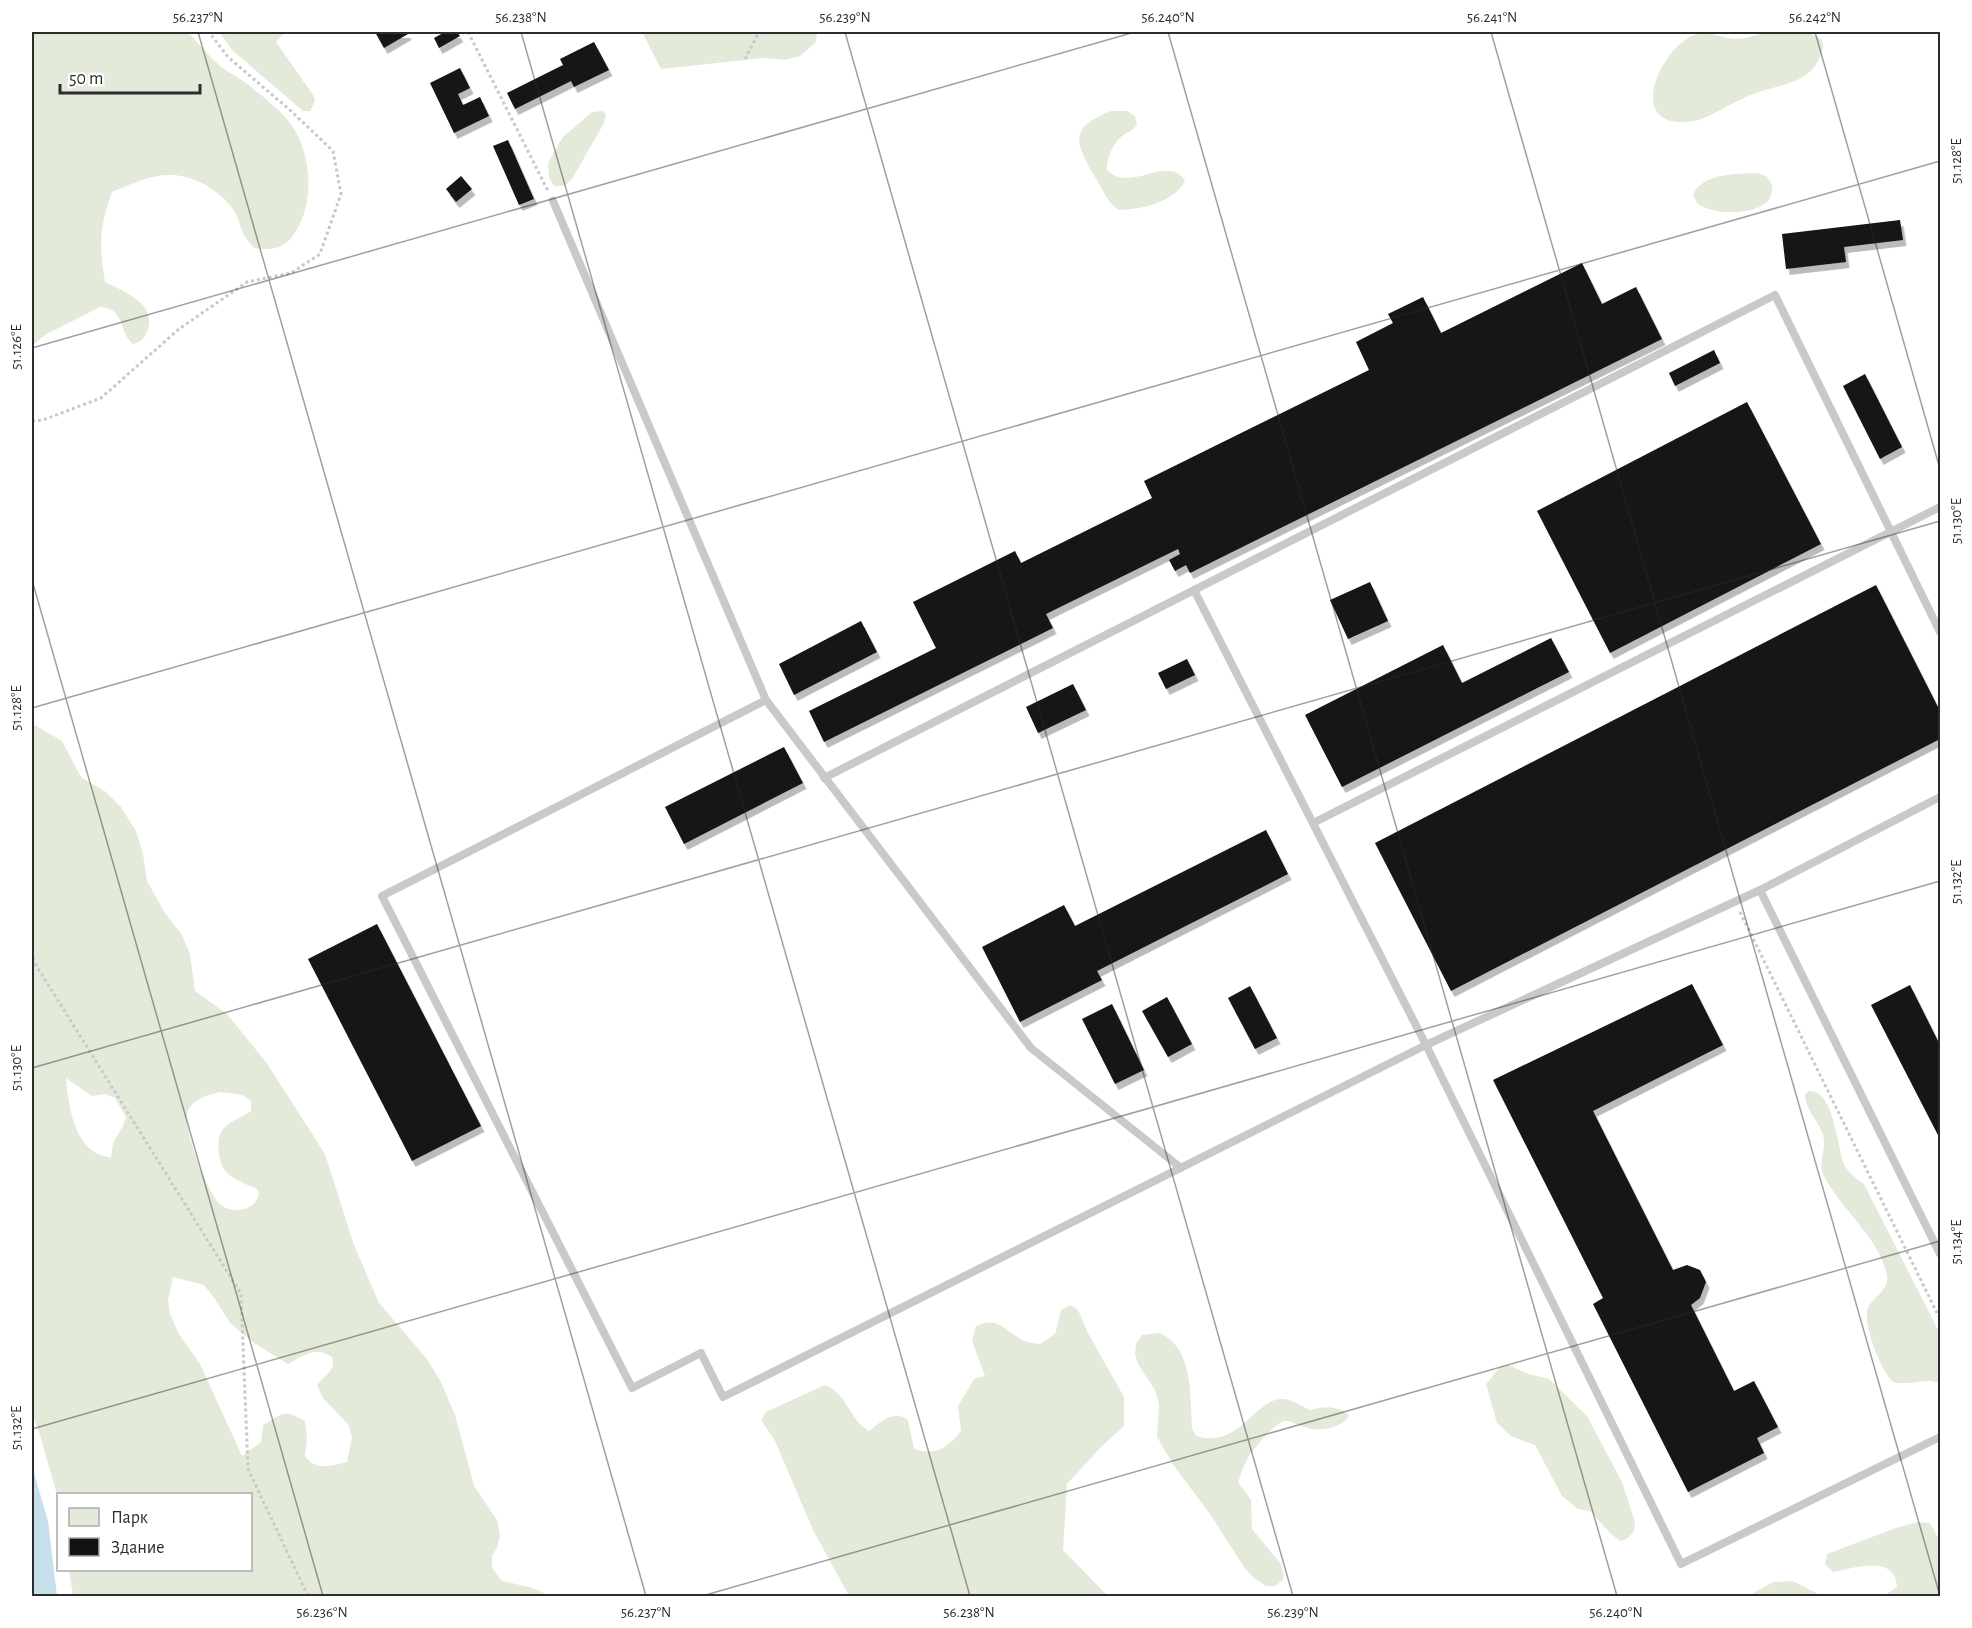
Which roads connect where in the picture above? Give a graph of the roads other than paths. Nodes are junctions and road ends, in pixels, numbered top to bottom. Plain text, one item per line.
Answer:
1 (553, 201) road end
2 (1941, 507) edge
3 (1892, 532) junction
4 (1194, 590) junction
5 (1941, 632) edge
6 (766, 700) junction
7 (824, 778) junction
8 (1941, 797) edge
9 (1313, 823) junction
10 (1760, 890) junction
11 (1426, 1045) junction
12 (1181, 1168) junction
13 (1941, 1254) edge
14 (1941, 1437) edge

1 - 6 lane
2 - 3 lane
3 - 4 lane
3 - 5 lane
3 - 9 lane
4 - 7 lane
4 - 9 lane
6 - 7 lane
6 - 12 lane
7 - 12 lane
8 - 10 lane
9 - 11 lane
10 - 11 lane
10 - 13 lane
11 - 12 lane
11 - 14 lane

